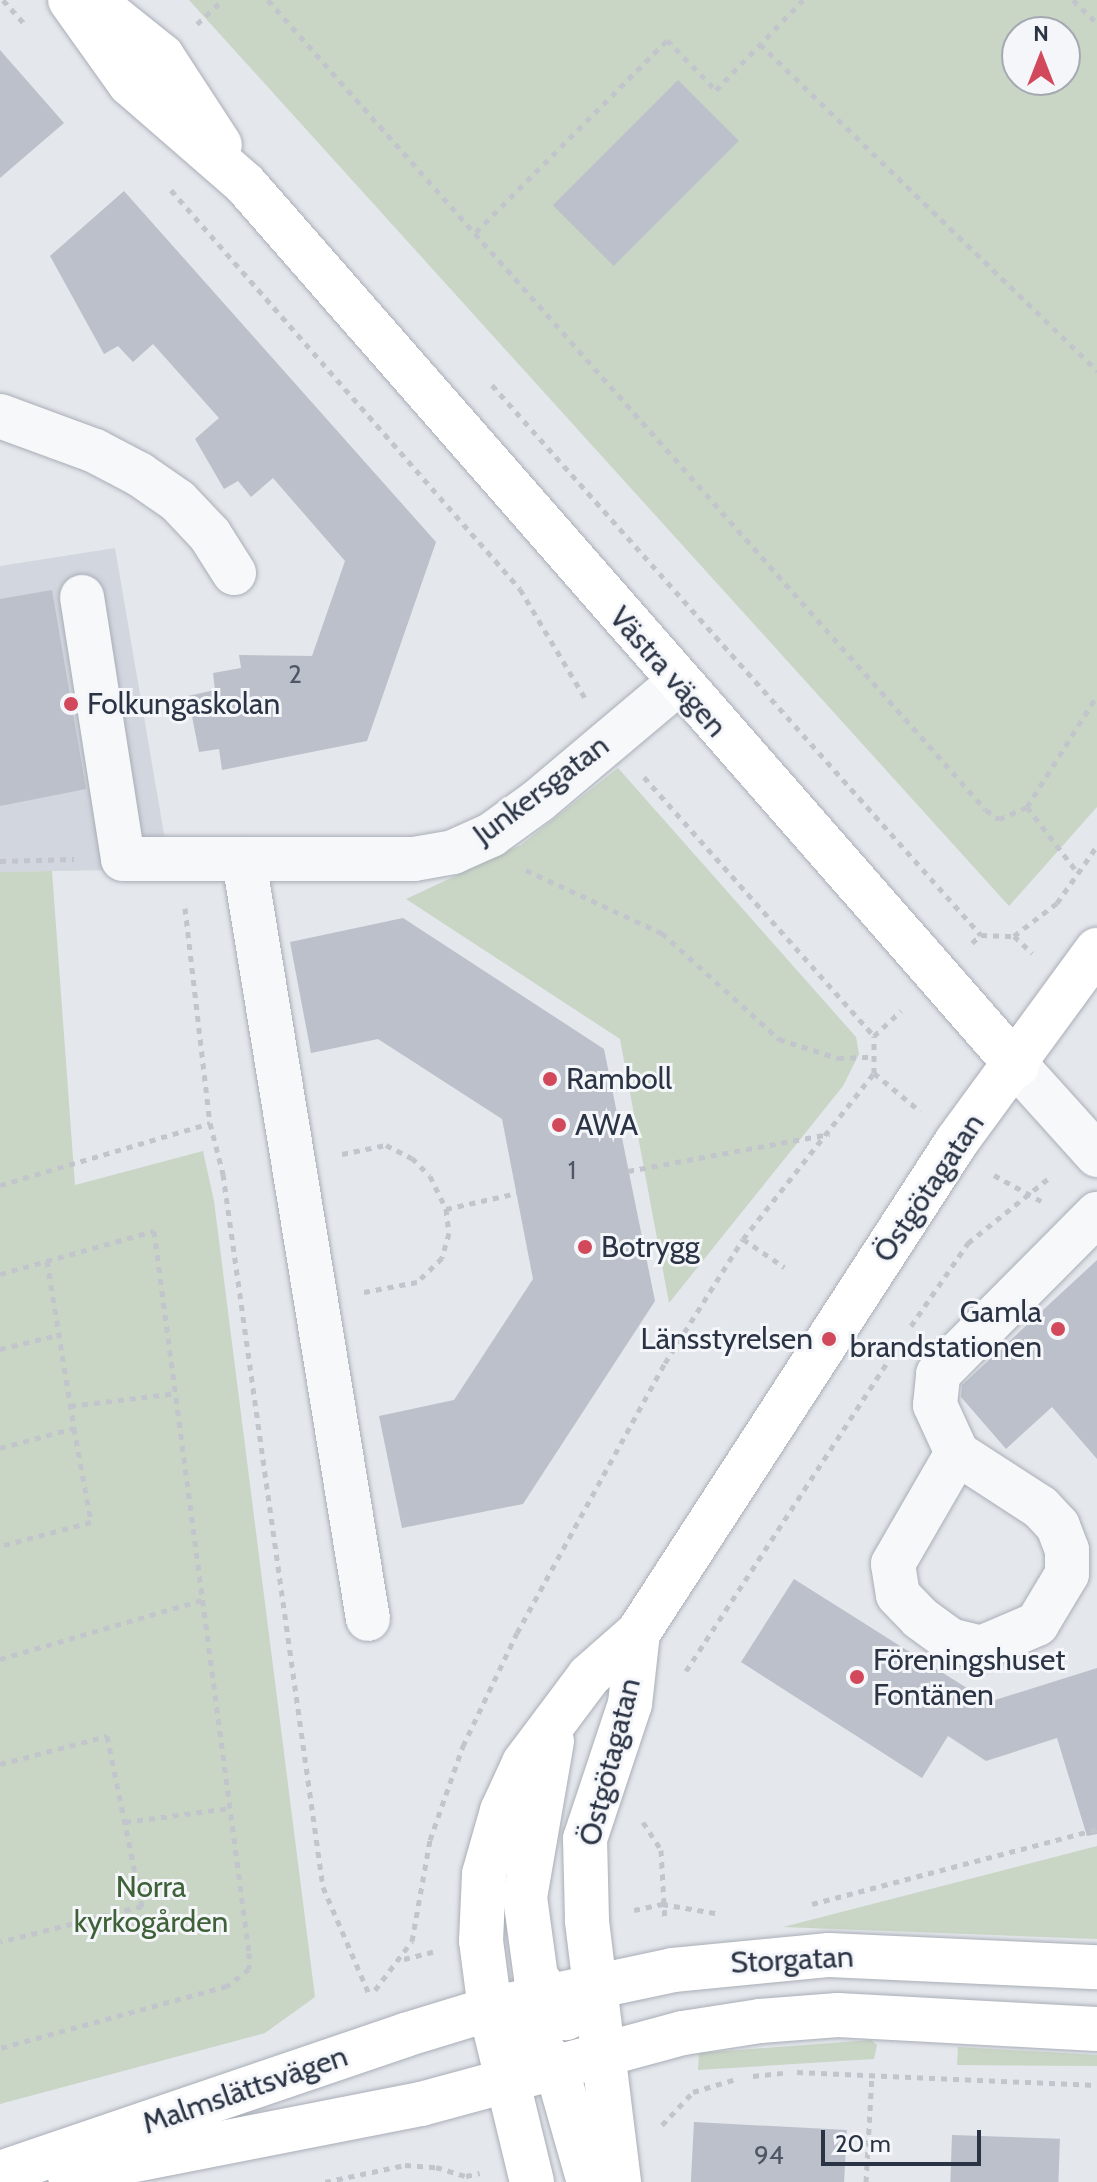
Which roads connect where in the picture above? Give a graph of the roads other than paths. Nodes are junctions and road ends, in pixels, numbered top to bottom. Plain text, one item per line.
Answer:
1 (70, 0) edge
2 (92, 0) edge
3 (245, 184) junction
4 (0, 416) edge
5 (234, 573) dead end
6 (82, 597) dead end
7 (678, 683) junction
8 (244, 861) junction
9 (1097, 950) edge
10 (1017, 1066) junction
11 (1093, 1151) edge
12 (1097, 1214) edge
13 (957, 1453) junction
14 (368, 1619) dead end
15 (638, 1633) junction
16 (554, 1724) junction
17 (1097, 1967) edge
18 (595, 1987) junction
19 (546, 1997) junction
20 (490, 2009) junction
21 (1097, 2029) edge
22 (604, 2057) junction
23 (557, 2070) junction
24 (507, 2083) junction
25 (529, 2171) edge
26 (0, 2173) edge
27 (26, 2182) edge
28 (589, 2182) edge
29 (619, 2182) edge

1 - 3 main road, Västra vägen
2 - 3 main road, Västra vägen
3 - 7 main road, Västra vägen
4 - 5 street
6 - 8 street, Junkersgatan
7 - 8 street, Junkersgatan
7 - 10 main road, Västra vägen
8 - 14 street
9 - 10 main road, Östgötagatan
10 - 11 street, Västra vägen
10 - 15 main road, Östgötagatan
12 - 13 street
13 - 13 street
15 - 16 main road, Östgötagatan
15 - 18 main road, Östgötagatan
16 - 19 main road
16 - 20 main road, Östgötagatan
17 - 18 main road, Storgatan
18 - 19 main road, Storgatan
18 - 22 main road, Östgötagatan
19 - 20 main road, Storgatan
19 - 22 main road
20 - 23 main road
20 - 24 main road, Östgötagatan
20 - 26 main road, Malmslättsvägen
21 - 22 main road, Storgatan
22 - 23 main road, Storgatan
22 - 29 main road, Östgötagatan
23 - 24 main road, Storgatan
23 - 28 main road
24 - 25 main road, Östgötagatan
24 - 27 main road, Malmslättsvägen

